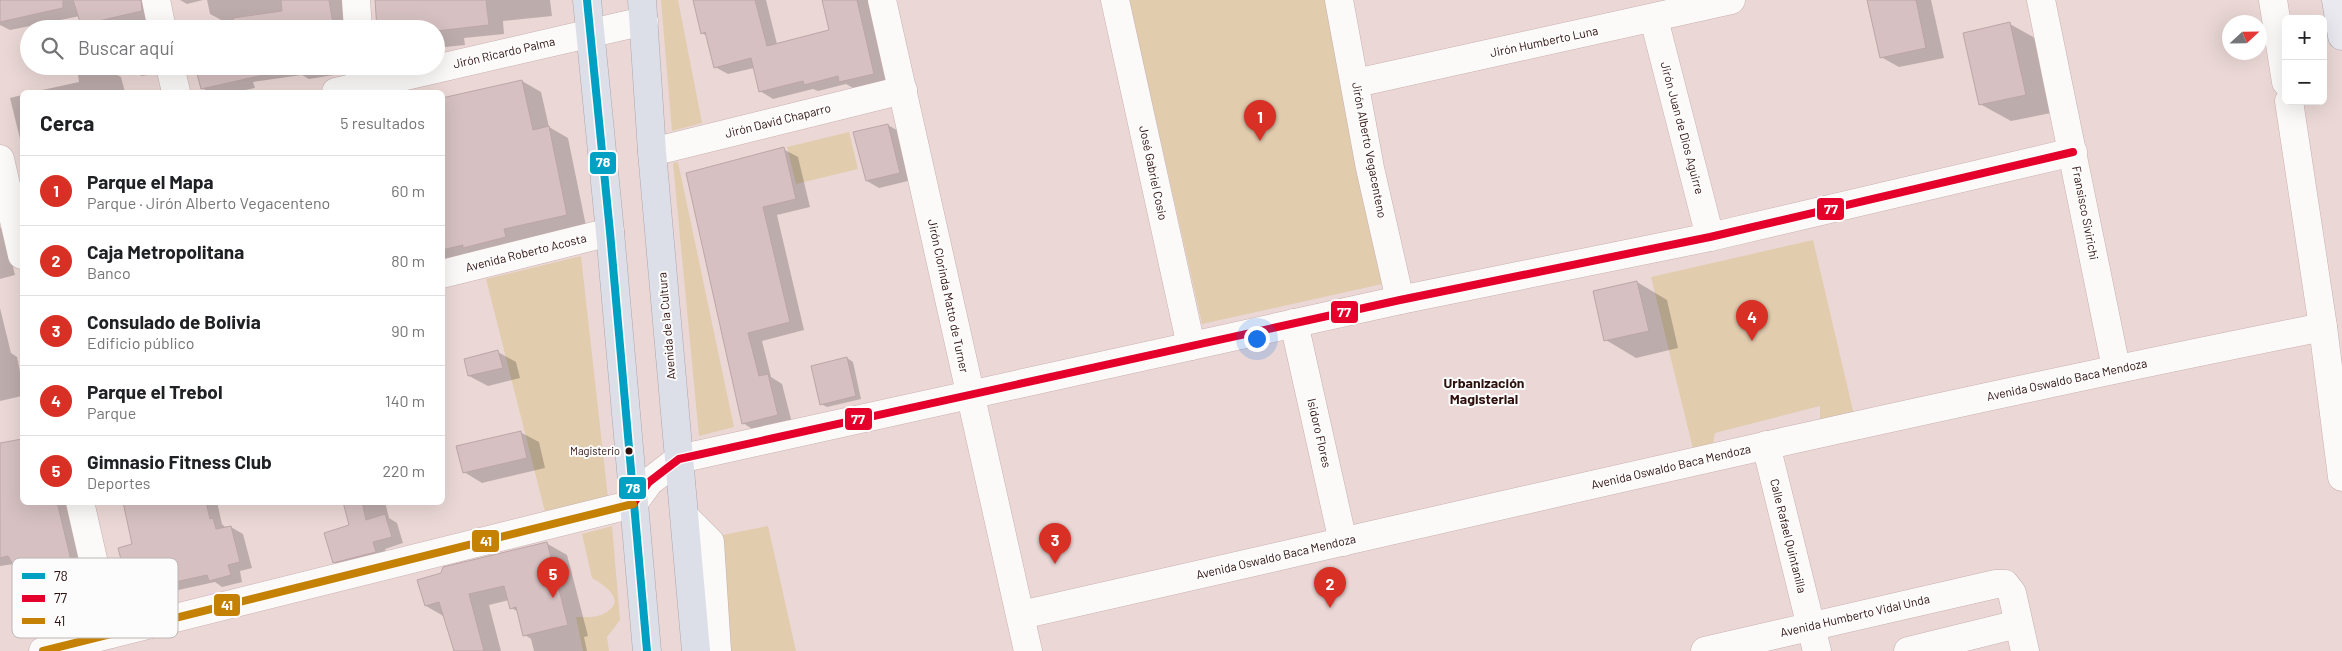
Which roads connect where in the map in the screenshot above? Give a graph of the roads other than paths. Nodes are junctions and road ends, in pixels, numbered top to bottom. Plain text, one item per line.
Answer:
1 (156, 0) edge
2 (356, 0) edge
3 (587, 0) edge
4 (882, 0) edge
5 (1115, 0) edge
6 (1339, 0) edge
7 (1731, 0) edge
8 (2041, 0) edge
9 (2273, 0) edge
10 (2336, 0) edge
11 (643, 11) edge
12 (1654, 19) junction
13 (160, 20) edge
14 (357, 20) edge
15 (590, 33) junction
16 (2342, 36) edge
17 (2283, 60) edge
18 (445, 61) edge
19 (172, 75) edge
20 (362, 76) edge
21 (1356, 83) junction
22 (176, 90) edge
23 (339, 90) edge
24 (904, 90) junction
25 (2290, 105) edge
26 (652, 152) junction
27 (2073, 152) junction
28 (6, 166) edge
29 (610, 232) junction
30 (1710, 237) junction
31 (20, 243) edge
32 (445, 273) edge
33 (1400, 300) junction
34 (1294, 323) junction
35 (2323, 327) junction
36 (1192, 346) junction
37 (2116, 368) junction
38 (970, 395) junction
39 (1766, 446) junction
40 (679, 459) junction
41 (2342, 477) edge
42 (632, 504) junction
43 (81, 505) edge
44 (685, 517) junction
45 (1343, 542) junction
46 (93, 558) edge
47 (1021, 615) junction
48 (178, 617) edge
49 (2018, 624) junction
50 (94, 638) edge
51 (1814, 639) edge
52 (43, 651) edge
53 (647, 651) edge
54 (696, 651) edge
55 (717, 651) edge
56 (1028, 651) edge
57 (1705, 651) edge
58 (1908, 651) edge
59 (2025, 651) edge

1 - 13 street
2 - 14 street
3 - 15 highway
4 - 24 street, Jirón Clorinda Matto de Turner
5 - 36 street, José Gabriel Cosio
6 - 21 street, Jirón Alberto Vegacenteno
7 - 12 street, Jirón Humberto Luna
8 - 27 street, Fransisco Sivirichi
9 - 17 street
10 - 16 main road
11 - 15 street, Jirón Ricardo Palma
11 - 26 highway, Avenida de la Cultura
12 - 21 street, Jirón Humberto Luna
12 - 30 street, Jirón Juan de Dios Aguirre
15 - 18 street, Jirón Ricardo Palma
15 - 29 highway
19 - 22 street
20 - 23 street, Jirón Ricardo Palma
21 - 33 street, Jirón Alberto Vegacenteno
24 - 26 street, Jirón David Chaparro
24 - 38 street, Jirón Clorinda Matto de Turner
25 - 35 street
26 - 40 highway, Avenida de la Cultura
27 - 30 street
27 - 37 street, Fransisco Sivirichi
28 - 31 street
29 - 32 street, Avenida Roberto Acosta
29 - 42 highway
30 - 33 street
33 - 34 street
34 - 36 street
34 - 45 street, Isidoro Flores
35 - 37 street, Avenida Oswaldo Baca Mendoza
35 - 41 street
36 - 38 street
37 - 39 street, Avenida Oswaldo Baca Mendoza
38 - 40 street
38 - 47 street, Jirón Clorinda Matto de Turner
39 - 45 street, Avenida Oswaldo Baca Mendoza
39 - 51 street, Calle Rafael Quintanilla
40 - 42 street
40 - 44 highway, Avenida de la Cultura
42 - 48 street
42 - 53 highway
43 - 46 street
44 - 54 highway, Avenida de la Cultura
44 - 55 street
45 - 47 street, Avenida Oswaldo Baca Mendoza
47 - 56 street, Jirón Clorinda Matto de Turner
49 - 51 street, Avenida Humberto Vidal Unda
49 - 58 street
49 - 59 street
50 - 52 street
51 - 57 street, Avenida Humberto Vidal Unda

